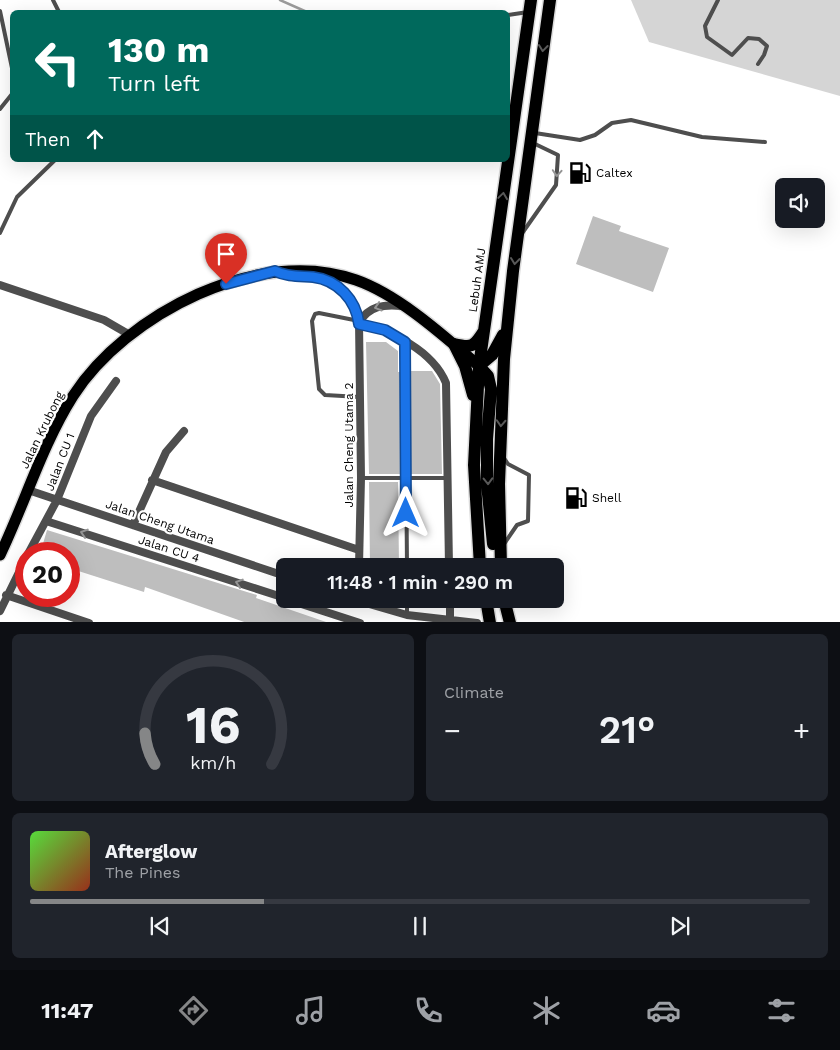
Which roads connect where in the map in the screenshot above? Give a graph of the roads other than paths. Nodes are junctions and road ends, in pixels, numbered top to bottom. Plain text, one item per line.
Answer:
1 (550, 0) edge
2 (718, 0) edge
3 (530, 6) edge
4 (0, 11) edge
5 (510, 14) edge
6 (10, 58) edge
7 (758, 64) dead end
8 (10, 96) edge
9 (0, 109) edge
10 (511, 119) edge
11 (532, 137) junction
12 (765, 142) dead end
13 (53, 162) edge
14 (506, 162) edge
15 (0, 233) edge
16 (518, 239) junction
17 (275, 271) junction
18 (0, 285) edge
19 (404, 307) junction
20 (359, 322) junction
21 (507, 323) junction
22 (484, 331) junction
23 (130, 335) junction
24 (405, 342) junction
25 (454, 344) junction
26 (479, 366) junction
27 (116, 381) dead end
28 (360, 397) junction
29 (475, 430) junction
30 (184, 431) dead end
31 (500, 452) junction
32 (361, 478) junction
33 (406, 478) junction
34 (448, 478) junction
35 (152, 480) junction
36 (28, 490) junction
37 (57, 500) junction
38 (46, 521) junction
39 (133, 525) junction
40 (35, 542) edge
41 (359, 550) junction
42 (0, 555) edge
43 (359, 558) edge
44 (407, 558) edge
45 (449, 558) edge
46 (479, 558) edge
47 (498, 558) edge
48 (500, 558) edge
49 (502, 558) edge
50 (276, 573) edge
51 (15, 578) edge
52 (6, 595) junction
53 (276, 596) edge
54 (315, 608) edge
55 (383, 608) edge
56 (407, 608) edge
57 (450, 608) edge
58 (488, 608) edge
59 (506, 608) edge
60 (0, 611) edge
61 (407, 615) junction
62 (450, 618) junction
63 (89, 622) edge
64 (360, 622) edge
65 (401, 622) edge
66 (477, 622) edge
67 (490, 622) edge
68 (510, 622) edge

1 -> 11 highway
2 - 7 lane
3 - 5 lane
3 - 10 highway, Lebuh AMJ
4 - 6 lane
8 - 9 lane
11 - 12 lane
11 - 16 highway
11 -> 16 lane
13 - 15 lane
22 -> 14 highway, Lebuh AMJ
16 -> 21 highway
17 - 19 main road, Jalan Krubong
17 - 20 street
17 - 23 main road, Jalan Krubong
18 - 23 street
19 -> 20 street
19 - 25 main road, Jalan Krubong
20 - 24 street
20 - 28 street, Jalan Cheng Utama 2
20 - 28 lane
21 - 26 highway
21 -> 31 highway
22 - 25 highway
22 - 26 highway, Lebuh AMJ
23 - 36 main road, Jalan Krubong
24 - 33 lane
24 - 34 street
25 - 26 main road, Jalan Krubong
25 - 29 highway
26 - 29 highway, Lebuh AMJ
26 -> 47 highway
27 - 37 street, Jalan CU 1
28 - 32 street, Jalan Cheng Utama 2
29 - 46 highway, Lebuh AMJ
30 - 35 street
31 - 48 highway
31 - 49 lane
32 - 33 lane
32 - 41 street, Jalan Cheng Utama 2
33 - 34 lane
33 - 44 lane
34 - 45 street
35 - 39 street
35 - 41 street
36 - 37 street, Jalan Cheng Utama
36 - 42 main road, Jalan Krubong
37 - 38 street, Jalan CU 1
37 - 39 street, Jalan Cheng Utama
38 - 40 street, Jalan CU 1
53 -> 38 street, Jalan CU 4
39 - 50 street, Jalan Cheng Utama
41 - 43 street, Jalan Cheng Utama 2
51 - 52 street
52 - 60 street
52 - 63 street
54 - 64 street, Jalan CU 4
55 - 61 street
56 - 61 lane
57 - 62 street
58 - 67 highway
59 - 68 highway
61 - 62 street
61 - 65 street
62 - 66 street

